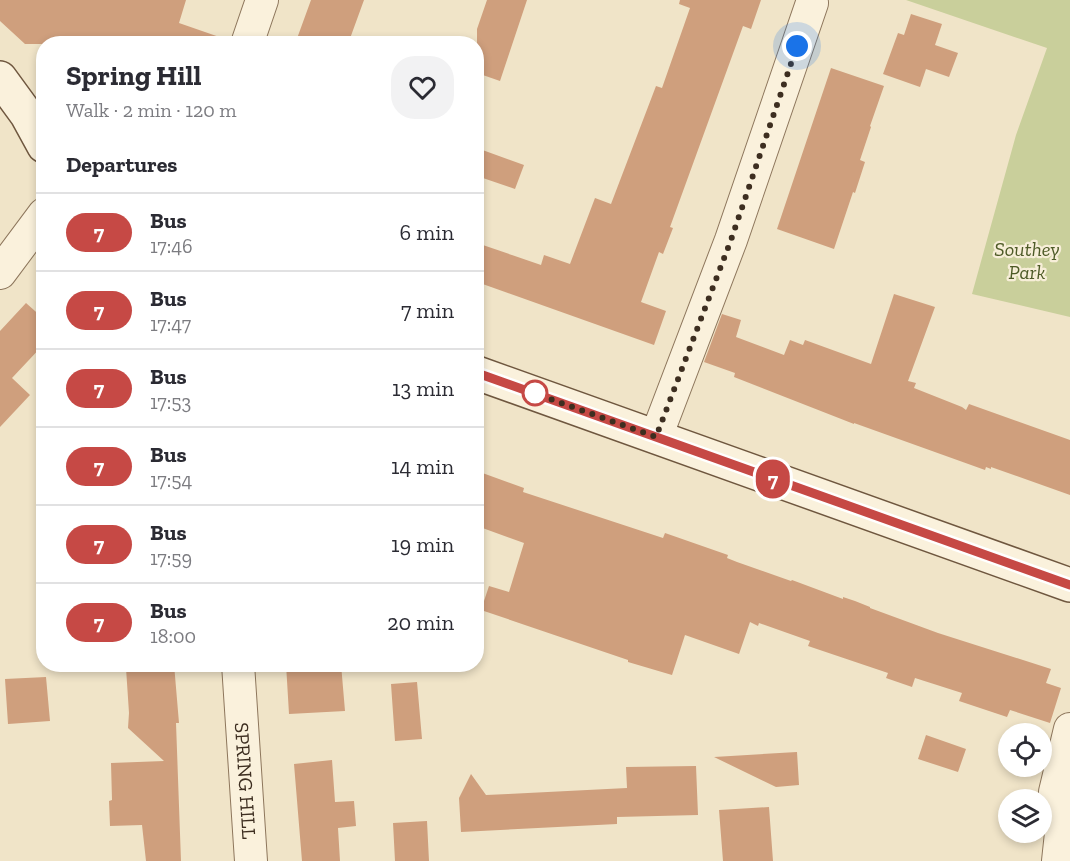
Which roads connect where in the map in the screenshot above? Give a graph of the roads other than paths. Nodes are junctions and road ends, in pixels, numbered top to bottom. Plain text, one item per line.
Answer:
1 (262, 0) edge
2 (812, 3) dead end
3 (250, 36) edge
4 (0, 78) edge
5 (36, 131) edge
6 (36, 225) edge
7 (0, 273) edge
8 (484, 376) edge
9 (656, 437) junction
10 (1070, 585) edge
11 (239, 672) edge
12 (1070, 729) edge
13 (251, 861) edge
14 (1058, 861) edge

1 - 3 street
2 - 9 street
4 - 5 street
6 - 7 street
8 - 9 street
9 - 10 street
11 - 13 street, SPRING HILL
12 - 14 street

